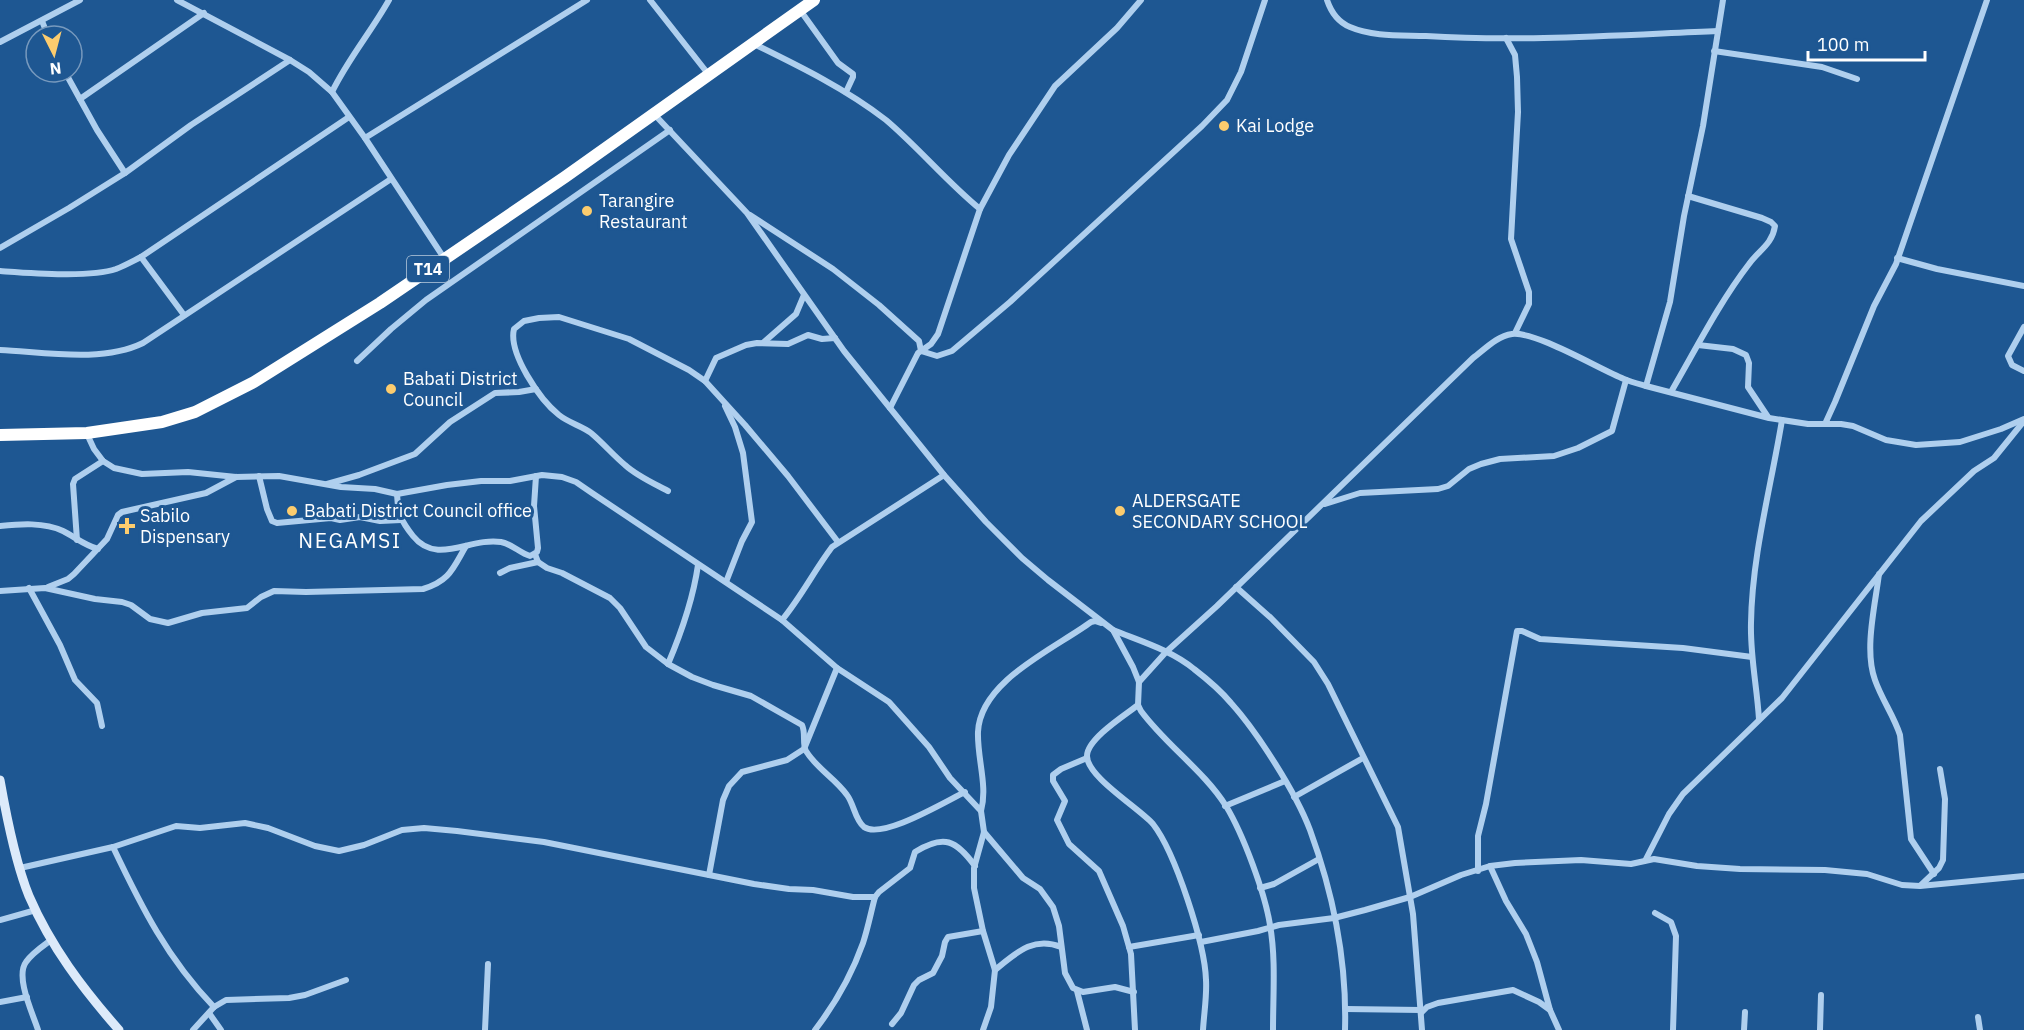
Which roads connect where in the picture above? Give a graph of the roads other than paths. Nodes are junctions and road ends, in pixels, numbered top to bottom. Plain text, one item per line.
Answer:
1 (80, 0) edge
2 (177, 0) edge
3 (389, 0) edge
4 (587, 0) edge
5 (650, 0) edge
6 (814, 0) edge
7 (1141, 0) edge
8 (1265, 0) edge
9 (1327, 0) edge
10 (1723, 0) edge
11 (1988, 0) edge
12 (800, 10) junction
13 (204, 14) junction
14 (42, 21) junction
15 (43, 24) edge
16 (1718, 31) junction
17 (1506, 38) junction
18 (0, 42) edge
19 (753, 43) junction
20 (1714, 51) junction
21 (290, 60) junction
22 (709, 76) junction
23 (1857, 79) dead end
24 (72, 84) edge
25 (332, 92) junction
26 (846, 92) junction
27 (80, 99) junction
28 (654, 114) junction
29 (349, 117) junction
30 (670, 130) junction
31 (365, 138) junction
32 (125, 172) junction
33 (391, 179) junction
34 (1688, 196) junction
35 (980, 210) junction
36 (747, 213) junction
37 (0, 248) edge
38 (141, 257) junction
39 (444, 258) junction
40 (1897, 258) junction
41 (0, 271) edge
42 (2024, 286) edge
43 (804, 295) junction
44 (184, 315) junction
45 (2024, 327) edge
46 (1515, 333) junction
47 (835, 338) junction
48 (764, 342) junction
49 (1698, 345) junction
50 (0, 350) edge
51 (921, 351) junction
52 (357, 361) dead end
53 (2024, 371) edge
54 (1626, 380) junction
55 (705, 381) junction
56 (1646, 386) junction
57 (536, 389) junction
58 (1671, 392) junction
59 (722, 399) junction
60 (890, 408) junction
61 (1769, 418) junction
62 (1782, 420) junction
63 (2024, 420) edge
64 (1825, 424) junction
65 (87, 433) junction
66 (0, 435) edge
67 (103, 461) junction
68 (944, 475) junction
69 (259, 476) junction
70 (536, 476) junction
71 (236, 477) junction
72 (324, 484) junction
73 (668, 491) dead end
74 (397, 494) junction
75 (1321, 505) junction
76 (401, 520) junction
77 (0, 526) edge
78 (77, 540) junction
79 (838, 542) junction
80 (466, 546) junction
81 (98, 549) junction
82 (535, 555) junction
83 (538, 562) junction
84 (698, 565) junction
85 (500, 573) dead end
86 (1879, 573) junction
87 (726, 582) junction
88 (1236, 587) junction
89 (29, 588) junction
90 (45, 588) junction
91 (0, 591) edge
92 (782, 620) junction
93 (1113, 630) junction
94 (1166, 652) junction
95 (1752, 657) junction
96 (668, 664) junction
97 (837, 668) junction
98 (1139, 682) junction
99 (1138, 705) junction
100 (1759, 719) junction
101 (102, 726) dead end
102 (804, 748) junction
103 (1087, 758) junction
104 (1363, 758) junction
105 (1940, 769) dead end
106 (0, 780) edge
107 (1285, 781) junction
108 (965, 792) junction
109 (1294, 797) junction
110 (1226, 806) junction
111 (981, 811) junction
112 (984, 832) junction
113 (113, 847) junction
114 (1319, 859) junction
115 (1646, 860) junction
116 (975, 866) junction
117 (1490, 866) junction
118 (20, 868) junction
119 (1478, 870) junction
120 (1934, 874) junction
121 (709, 875) junction
122 (2024, 876) edge
123 (1920, 886) junction
124 (1260, 888) junction
125 (875, 897) junction
126 (1410, 897) junction
127 (36, 910) junction
128 (1655, 913) dead end
129 (1334, 918) junction
130 (0, 920) edge
131 (1271, 927) junction
132 (983, 931) junction
133 (1200, 939) junction
134 (51, 940) junction
135 (1060, 947) junction
136 (1128, 947) junction
137 (488, 964) dead end
138 (995, 970) junction
139 (346, 980) dead end
140 (1077, 991) junction
141 (1134, 992) junction
142 (1821, 995) dead end
143 (27, 997) junction
144 (0, 1002) edge
145 (214, 1007) junction
146 (1346, 1010) junction
147 (1550, 1010) junction
148 (1421, 1012) junction
149 (1744, 1012) dead end
150 (209, 1014) junction
151 (1978, 1017) dead end
152 (892, 1024) dead end
153 (37, 1029) edge
154 (119, 1030) edge
155 (193, 1030) edge
156 (221, 1030) edge
157 (485, 1030) edge
158 (815, 1030) edge
159 (983, 1030) edge
160 (1087, 1030) edge
161 (1136, 1030) edge
162 (1203, 1030) edge
163 (1273, 1030) edge
164 (1345, 1030) edge
165 (1422, 1030) edge
166 (1559, 1030) edge
167 (1673, 1030) edge
168 (1744, 1030) edge
169 (1820, 1030) edge
170 (1980, 1030) edge

1 - 14 street
2 - 13 street
3 - 25 street
4 - 31 street
5 - 22 street
6 - 12 highway, T14
7 - 35 street
8 - 51 street
9 - 17 street
10 - 16 street
11 - 40 street
12 - 19 highway, T14
12 - 26 street
13 - 21 street
13 - 27 street
14 - 15 street
14 - 18 street
16 - 17 street
16 - 20 street
17 - 46 street
19 - 22 highway, T14
19 - 26 street
20 - 23 street
20 - 34 street
21 - 25 street
21 - 32 street
22 - 28 highway, T14
24 - 27 street
25 - 29 street
26 - 35 street
27 - 32 street
28 - 30 street
28 - 39 highway, T14
29 - 31 street
29 - 38 street
30 - 36 street
30 - 52 street
31 - 33 street
32 - 37 street
33 - 39 street
33 - 44 street
34 - 49 street
34 - 56 street
35 - 51 street
36 - 43 street
36 - 51 street
38 - 41 street
38 - 44 street
39 - 65 highway, T14
40 - 42 street
40 - 64 street
43 - 47 street
43 - 48 street
44 - 50 street
45 - 53 street
46 - 54 street
46 - 75 street
47 - 48 street
47 - 60 street
48 - 55 street
49 - 58 street
49 - 61 street
51 - 60 street
54 - 56 street
54 - 75 street
55 - 57 street
55 - 59 street
56 - 58 street
57 - 72 street
57 - 73 street
58 - 61 street
59 - 79 street
59 - 87 street
60 - 68 street
61 - 62 street
62 - 64 street
62 - 95 street
63 - 64 street
63 - 86 street
65 - 66 highway, T14
65 - 67 street
67 - 71 street
67 - 78 street
68 - 79 street
68 - 93 street
69 - 71 street
69 - 72 street
69 - 76 street
70 - 74 street
70 - 82 street
70 - 84 street
71 - 81 street
72 - 74 street
74 - 76 street
75 - 88 street
76 - 80 street
77 - 78 street
78 - 81 street
79 - 92 street
80 - 82 street
80 - 90 street
81 - 90 street
82 - 83 street
83 - 85 street
83 - 96 street
84 - 87 street
84 - 96 street
86 - 100 street
86 - 120 street
87 - 92 street
88 - 94 street
88 - 104 street
89 - 90 street
89 - 91 street
89 - 101 street
92 - 97 street
93 - 94 street
93 - 98 street
93 - 111 street
94 - 98 street
94 - 107 street
95 - 100 street
95 - 119 street
96 - 102 street
97 - 102 street
97 - 108 street
98 - 99 street
99 - 103 street
99 - 110 street
100 - 115 street
102 - 108 street
102 - 121 street
103 - 133 street
103 - 136 street
104 - 109 street
104 - 126 street
105 - 120 street
106 - 118 street
107 - 109 street
107 - 110 street
108 - 111 street
109 - 114 street
110 - 124 street
111 - 112 street
112 - 116 street
112 - 135 street
113 - 118 street
113 - 121 street
113 - 145 street
114 - 124 street
114 - 129 street
115 - 117 street
115 - 123 street
116 - 125 street
116 - 132 street
117 - 119 street
117 - 147 street
118 - 127 street
119 - 126 street
120 - 123 street
121 - 125 street
122 - 123 street
124 - 131 street
125 - 158 street
126 - 129 street
126 - 148 street
127 - 130 street
127 - 134 street
128 - 167 street
129 - 131 street
129 - 146 street
131 - 133 street
131 - 163 street
132 - 138 street
132 - 152 street
133 - 136 street
133 - 162 street
134 - 143 street
134 - 154 street
135 - 138 street
135 - 140 street
136 - 141 street
137 - 157 street
138 - 159 street
139 - 145 street
140 - 141 street
140 - 160 street
141 - 161 street
142 - 169 street
143 - 144 street
143 - 153 street
145 - 150 street
146 - 148 street
146 - 164 street
147 - 148 street
147 - 166 street
148 - 165 street
149 - 168 street
150 - 155 street
150 - 156 street
151 - 170 street

